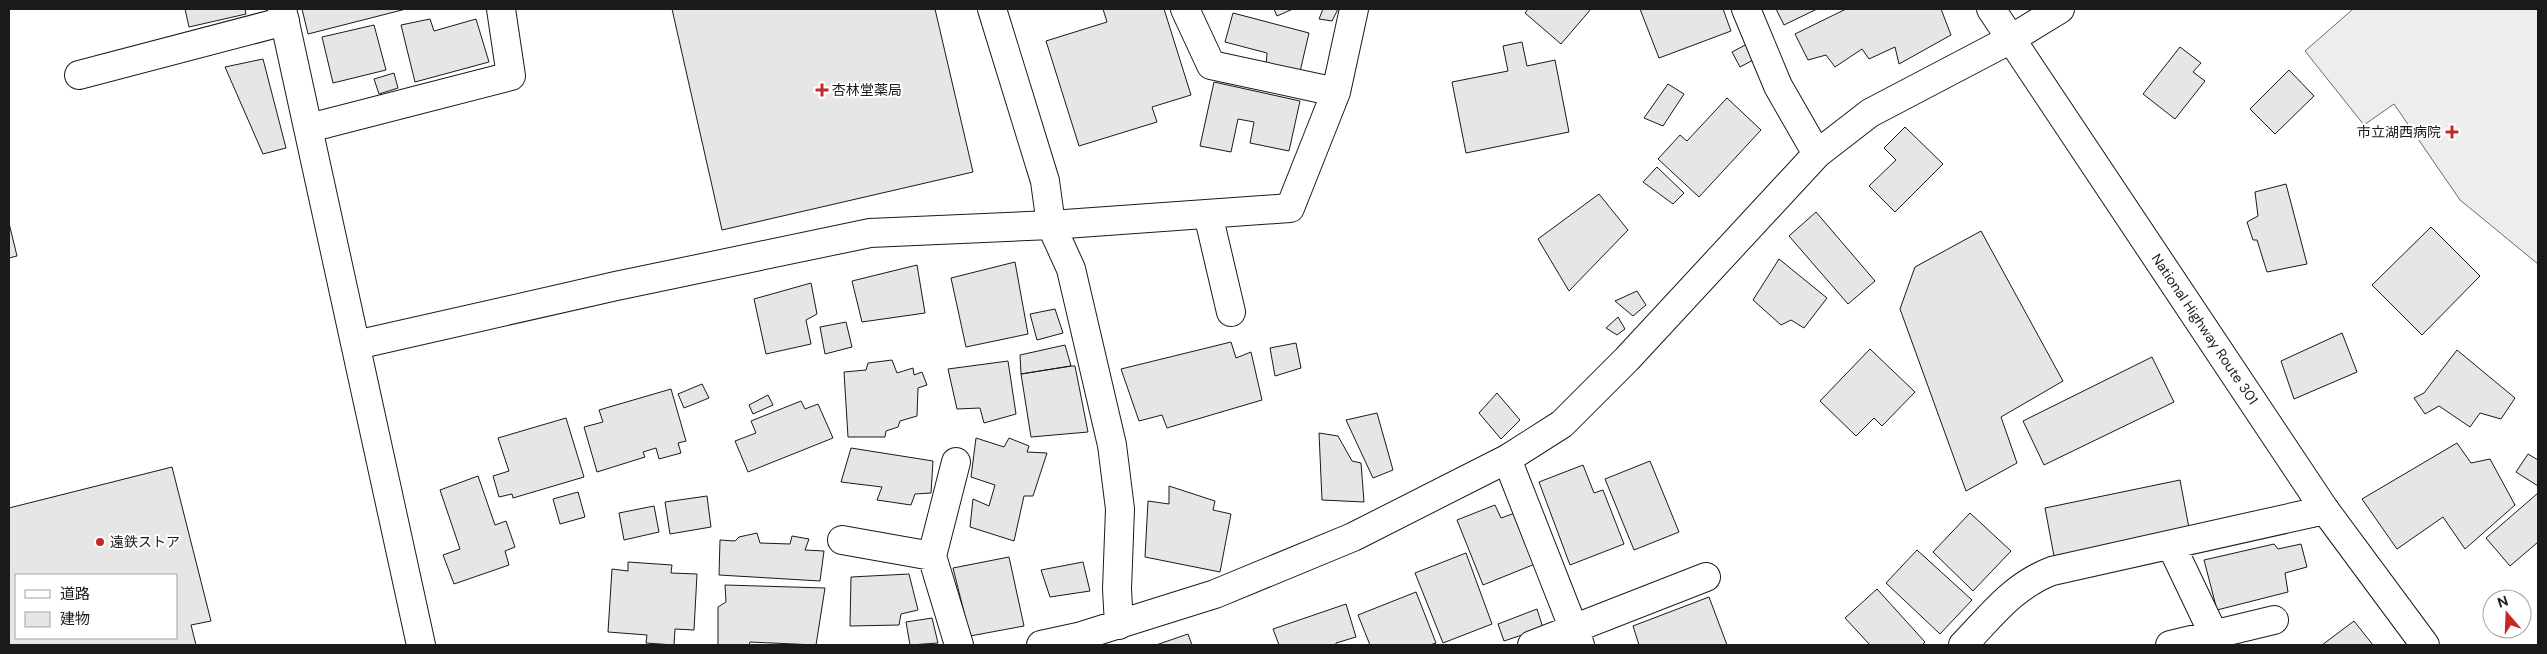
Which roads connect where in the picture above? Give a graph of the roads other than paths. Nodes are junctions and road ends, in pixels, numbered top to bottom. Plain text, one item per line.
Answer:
1 (501, 9) edge
2 (992, 9) edge
3 (1185, 9) edge
4 (1354, 9) edge
5 (1746, 9) edge
6 (1991, 9) edge
7 (2060, 9) edge
8 (283, 15) edge
9 (2011, 39) junction
10 (79, 75) dead end
11 (1336, 92) junction
12 (308, 128) junction
13 (1817, 154) junction
14 (1208, 214) junction
15 (1051, 225) junction
16 (1230, 312) dead end
17 (356, 345) junction
18 (1507, 459) junction
19 (956, 462) dead end
20 (2325, 510) junction
21 (842, 540) dead end
22 (2171, 545) junction
23 (932, 556) junction
24 (1706, 577) dead end
25 (2274, 620) dead end
26 (1119, 625) junction
27 (2214, 635) junction
28 (1577, 637) edge
29 (421, 645) edge
30 (959, 645) edge
31 (1041, 645) edge
32 (1532, 645) edge
33 (1963, 645) edge
34 (2170, 645) edge
35 (2425, 645) edge

1 - 12 main road
2 - 15 main road
3 - 11 main road
4 - 11 main road
5 - 13 main road
6 - 9 main road, National Highway Route 301
7 - 9 main road
8 - 10 main road
8 - 12 main road
9 - 13 main road
9 - 20 main road, National Highway Route 301
11 - 14 main road
12 - 17 main road
13 - 18 main road
14 - 15 main road
14 - 16 main road
15 - 17 main road
15 - 26 main road
17 - 29 main road
18 - 26 main road
18 - 28 main road
19 - 23 main road
20 - 22 main road
20 - 35 main road, National Highway Route 301
21 - 23 main road
22 - 27 main road
22 - 33 main road
23 - 30 main road
24 - 28 main road
25 - 27 main road
26 - 31 main road
27 - 34 main road
28 - 32 main road

